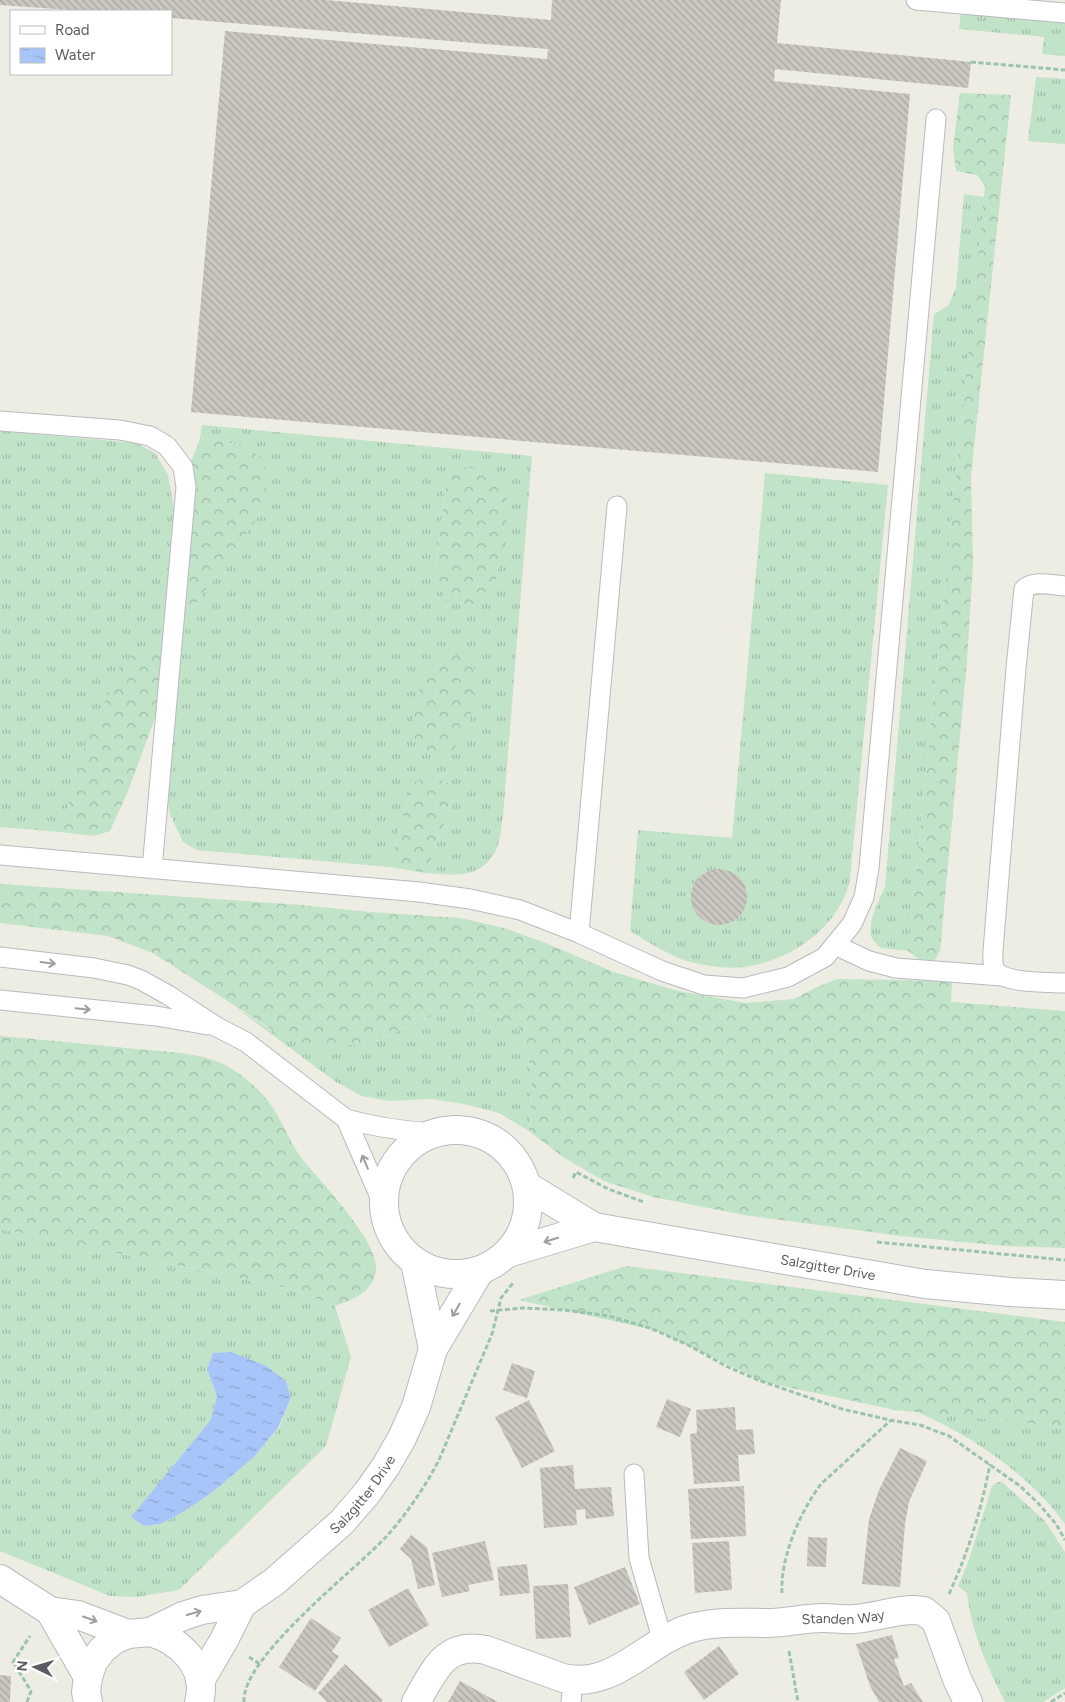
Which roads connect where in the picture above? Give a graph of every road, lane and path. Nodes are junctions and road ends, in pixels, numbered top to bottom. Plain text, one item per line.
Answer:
1 (916, 0) edge
2 (1065, 13) edge
3 (971, 62) dead end
4 (1065, 70) edge
5 (936, 119) dead end
6 (0, 421) edge
7 (617, 506) dead end
8 (1065, 586) edge
9 (0, 856) edge
10 (152, 869) junction
11 (579, 933) junction
12 (836, 945) junction
13 (0, 957) edge
14 (1002, 976) junction
15 (1065, 984) edge
16 (0, 1000) edge
17 (217, 1027) junction
18 (346, 1119) junction
19 (432, 1133) junction
20 (527, 1186) junction
21 (384, 1206) junction
22 (594, 1227) junction
23 (508, 1253) junction
24 (415, 1262) junction
25 (479, 1272) junction
26 (1065, 1295) edge
27 (498, 1311) dead end
28 (433, 1349) junction
29 (890, 1420) junction
30 (990, 1464) junction
31 (634, 1474) dead end
32 (1065, 1540) edge
33 (0, 1579) edge
34 (242, 1604) junction
35 (47, 1610) junction
36 (936, 1621) junction
37 (784, 1623) junction
38 (139, 1633) junction
39 (663, 1642) junction
40 (88, 1690) edge
41 (572, 1691) edge
42 (199, 1692) edge
43 (1065, 1693) edge
44 (27, 1702) edge
45 (416, 1702) edge
46 (798, 1702) edge
47 (968, 1702) edge
48 (1051, 1702) edge

1 - 2 lane
3 - 4 path
5 - 12 lane
6 - 10 lane
7 - 11 lane
8 - 14 lane
9 - 10 lane
10 - 11 lane
11 - 12 lane
12 - 14 lane
13 -> 17 lane
14 - 15 lane
16 -> 17 lane
17 - 18 lane
18 - 19 lane
21 -> 18 lane
19 - 20 street, Salzgitter Drive
19 - 21 street, Salzgitter Drive
20 - 22 street, Salzgitter Drive
20 - 23 street, Salzgitter Drive
21 - 24 street, Salzgitter Drive
22 -> 23 street, Salzgitter Drive
22 - 26 street, Salzgitter Drive
23 - 25 street, Salzgitter Drive
24 - 25 street, Salzgitter Drive
24 - 28 street, Salzgitter Drive
25 -> 28 street, Salzgitter Drive
27 - 29 path
28 - 34 street, Salzgitter Drive
29 - 30 path
29 - 37 path
30 - 32 path
30 - 36 path
31 - 39 lane
33 - 35 street
38 -> 34 street, Salzgitter Drive
34 - 42 street, Salzgitter Drive
35 -> 38 street
35 - 40 street
35 - 44 path
36 - 37 street, Standen Way
36 - 47 street
37 - 39 street, Standen Way
37 - 46 path
38 - 40 street, Salzgitter Drive
38 - 42 street, Salzgitter Drive
39 - 41 street, Standen Way
41 - 45 street, Standen Way
43 - 48 path

